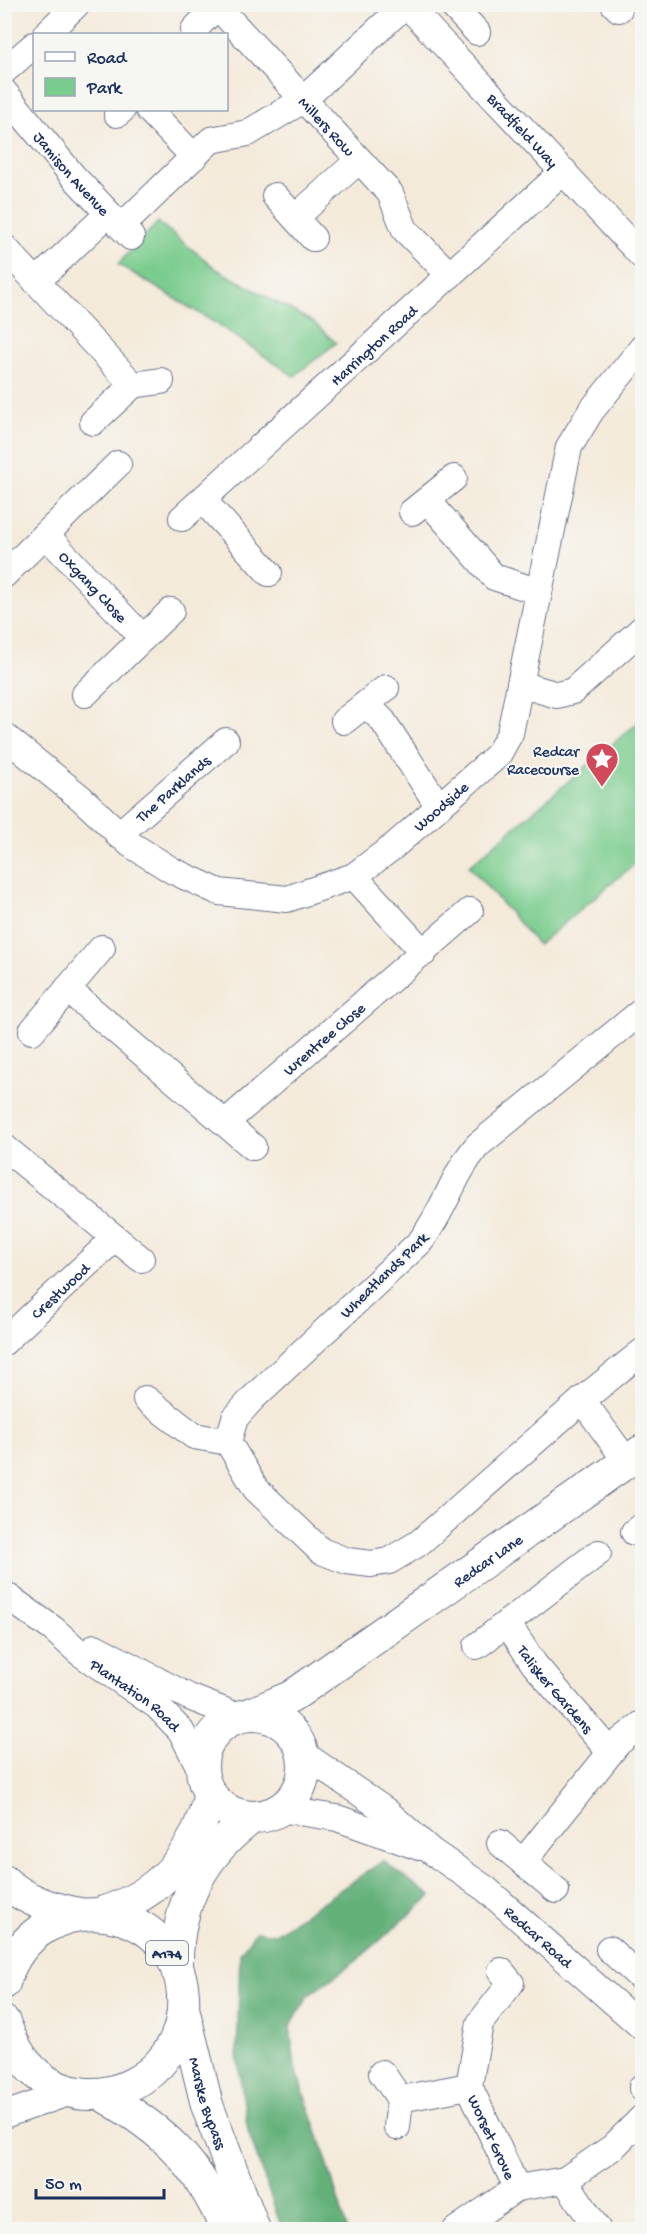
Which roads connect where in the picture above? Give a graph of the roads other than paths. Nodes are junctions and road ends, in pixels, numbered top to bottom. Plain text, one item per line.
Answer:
1 (77, 4) edge
2 (406, 4) edge
3 (451, 4) edge
4 (194, 30) dead end
5 (477, 32) dead end
6 (47, 33) edge
7 (33, 46) edge
8 (4, 71) edge
9 (4, 92) edge
10 (303, 100) junction
11 (150, 111) edge
12 (194, 156) junction
13 (359, 160) junction
14 (564, 171) junction
15 (275, 196) dead end
16 (295, 218) junction
17 (120, 226) junction
18 (313, 238) dead end
19 (4, 248) edge
20 (642, 256) edge
21 (450, 275) junction
22 (36, 282) junction
23 (642, 348) edge
24 (161, 381) dead end
25 (133, 385) junction
26 (93, 422) dead end
27 (118, 464) dead end
28 (454, 478) dead end
29 (203, 500) junction
30 (183, 518) dead end
31 (46, 535) junction
32 (269, 573) dead end
33 (4, 575) edge
34 (539, 592) junction
35 (171, 611) dead end
36 (642, 628) edge
37 (143, 638) junction
38 (520, 684) junction
39 (386, 688) dead end
40 (86, 694) dead end
41 (366, 704) junction
42 (344, 721) dead end
43 (4, 736) edge
44 (226, 741) dead end
45 (438, 805) junction
46 (118, 835) junction
47 (354, 876) junction
48 (471, 910) dead end
49 (102, 948) dead end
50 (424, 953) junction
51 (67, 989) junction
52 (642, 1011) edge
53 (32, 1031) dead end
54 (225, 1123) junction
55 (4, 1147) edge
56 (253, 1147) dead end
57 (116, 1238) junction
58 (141, 1259) dead end
59 (4, 1342) edge
60 (642, 1352) edge
61 (146, 1400) dead end
62 (582, 1400) junction
63 (228, 1442) junction
64 (635, 1456) edge
65 (598, 1553) dead end
66 (4, 1594) edge
67 (507, 1623) junction
68 (53, 1629) junction
69 (477, 1646) dead end
70 (332, 1669) junction
71 (244, 1716) junction
72 (642, 1724) edge
73 (298, 1745) junction
74 (610, 1752) junction
75 (206, 1784) junction
76 (266, 1813) junction
77 (500, 1843) dead end
78 (430, 1851) junction
79 (523, 1862) junction
80 (4, 1881) edge
81 (556, 1890) dead end
82 (90, 1913) junction
83 (609, 1949) dead end
84 (177, 1970) junction
85 (641, 1975) edge
86 (514, 1982) dead end
87 (4, 1983) edge
88 (183, 2008) junction
89 (4, 2022) edge
90 (642, 2027) edge
91 (382, 2073) dead end
92 (469, 2086) junction
93 (71, 2092) junction
94 (102, 2094) junction
95 (400, 2099) junction
96 (4, 2115) edge
97 (642, 2118) edge
98 (397, 2127) dead end
99 (565, 2180) junction
100 (517, 2188) junction
101 (227, 2229) edge
102 (255, 2229) edge
103 (456, 2229) edge
104 (598, 2229) edge

1 - 6 street
2 - 10 street, Jamison Avenue
2 - 14 street, Bradfield Way
3 - 5 street
4 - 10 street, Millers Row
7 - 8 street
9 - 17 street, Jamison Avenue
10 - 12 street, Jamison Avenue
10 - 13 street, Millers Row
11 - 12 street
12 - 17 street, Jamison Avenue
13 - 16 street
13 - 21 street, Millers Row
14 - 20 street, Bradfield Way
14 - 21 street, Harrington Road
15 - 16 street
16 - 18 street
17 - 22 street
19 - 22 street
21 - 29 street, Harrington Road
22 - 25 street
23 - 34 street, Woodside
24 - 25 street
25 - 26 street
27 - 31 street
28 - 34 street
29 - 30 street, Harrington Road
29 - 32 street
31 - 33 street
31 - 37 street, Oxgang Close
34 - 38 street, Woodside
35 - 37 street
36 - 38 street
37 - 40 street
38 - 45 street, Woodside
39 - 41 street
41 - 42 street
41 - 45 street
43 - 46 street, Woodside
44 - 46 street, The Parklands
45 - 47 street, Woodside
46 - 47 street, Woodside
47 - 50 street
48 - 50 street, Wrentree Close
49 - 51 street
50 - 54 street, Wrentree Close
51 - 53 street
51 - 54 street
52 - 63 street, Wheatlands Park
54 - 56 street
55 - 57 street
57 - 58 street
57 - 59 street, Crestwood
60 - 62 street
61 - 63 street
62 - 63 street
62 - 64 street
64 - 70 main road, Redcar Lane
65 - 67 street
66 - 68 street, Plantation Road
67 - 69 street
67 - 74 street, Talisker Gardens
68 - 71 street, Plantation Road
68 - 75 street, Plantation Road
70 - 71 main road, Redcar Lane
70 - 73 main road, Redcar Lane
71 - 73 main road
71 - 75 main road
72 - 74 street
73 - 76 main road
73 - 78 street, Redcar Road
74 - 79 street
75 - 76 main road
75 - 82 main road
76 - 78 street, Redcar Road
76 - 84 main road
77 - 79 street
78 - 90 street, Redcar Road
79 - 81 street
80 - 82 main road, A174
82 - 84 main road, A174
82 - 87 main road
83 - 85 street
84 - 88 main road, A174
86 - 92 street, Worset Grove
88 - 94 main road, A174
88 - 102 main road, Marske Bypass / A174
89 - 93 main road, A174
91 - 95 street
92 - 95 street, Worset Grove
92 - 100 street, Worset Grove
93 - 94 main road, A174
93 - 96 street
94 - 101 main road, A174
95 - 98 street
97 - 99 street
99 - 100 street
99 - 104 street
100 - 103 street

